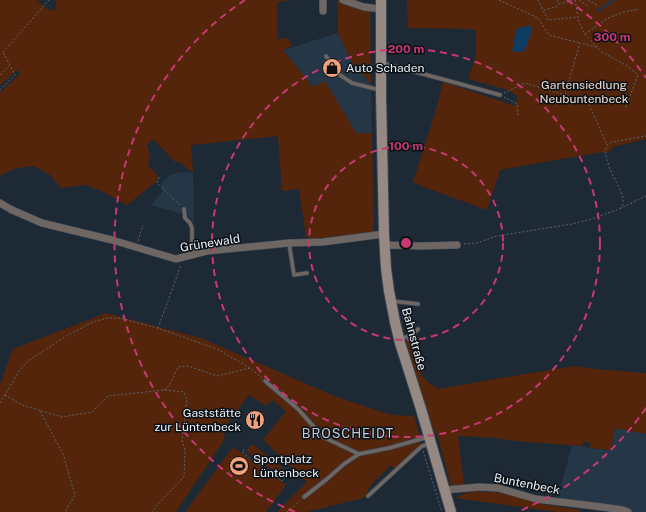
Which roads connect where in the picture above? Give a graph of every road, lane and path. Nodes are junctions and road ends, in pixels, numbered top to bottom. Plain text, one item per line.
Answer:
1 (49, 0) edge
2 (323, 0) edge
3 (343, 0) edge
4 (499, 0) edge
5 (538, 0) edge
6 (557, 0) edge
7 (574, 0) edge
8 (579, 0) edge
9 (588, 0) edge
10 (381, 5) edge
11 (597, 5) dead end
12 (559, 6) dead end
13 (587, 6) dead end
14 (640, 9) dead end
15 (323, 11) dead end
16 (543, 11) junction
17 (578, 17) junction
18 (585, 35) junction
19 (580, 43) junction
20 (597, 48) junction
21 (0, 51) edge
22 (3, 52) junction
23 (326, 56) dead end
24 (381, 62) junction
25 (9, 66) junction
26 (0, 75) edge
27 (0, 90) edge
28 (381, 90) junction
29 (565, 94) junction
30 (500, 95) junction
31 (625, 109) dead end
32 (518, 116) dead end
33 (646, 136) edge
34 (607, 145) junction
35 (159, 177) dead end
36 (646, 196) edge
37 (0, 203) edge
38 (184, 209) joint
39 (619, 209) junction
40 (142, 225) dead end
41 (384, 234) junction
42 (289, 244) junction
43 (384, 245) junction
44 (457, 245) joint
45 (136, 247) junction
46 (192, 256) junction
47 (184, 258) junction
48 (307, 273) dead end
49 (391, 301) junction
50 (418, 304) dead end
51 (157, 328) junction
52 (418, 329) dead end
53 (399, 339) junction
54 (250, 368) junction
55 (266, 381) joint
56 (164, 390) junction
57 (5, 396) junction
58 (0, 403) edge
59 (39, 410) junction
60 (426, 442) junction
61 (244, 449) dead end
62 (359, 454) junction
63 (286, 476) dead end
64 (445, 490) junction
65 (368, 496) dead end
66 (304, 497) joint
67 (65, 512) edge
68 (152, 512) edge
69 (287, 512) edge
70 (442, 512) edge
71 (451, 512) edge
72 (628, 512) edge

1 - 22 path
2 - 15 street
3 - 10 street, Bahnstraße
4 - 19 path
5 - 16 path
6 - 7 path
7 - 17 path
8 - 13 path
9 - 11 path
10 - 24 main road, Bahnstraße
12 - 16 path
14 - 18 path
16 - 17 path
17 - 18 path
18 - 20 path
19 - 20 path
19 - 29 path
20 - 31 path
21 - 22 path
22 - 25 path
23 - 28 lane
24 - 28 main road, Bahnstraße
24 - 30 lane
25 - 26 path
25 - 27 path
28 - 41 main road, Bahnstraße
29 - 30 path
29 - 34 path
30 - 32 path
33 - 34 path
34 - 39 path
35 - 38 path
36 - 39 path
37 - 45 street, Grünewald
38 - 46 lane
39 - 44 path
40 - 45 path
41 - 42 street, Grünewald
41 - 43 main road, Bahnstraße
42 - 46 street, Grünewald
42 - 48 lane
43 - 44 street
43 - 49 main road, Bahnstraße
45 - 47 street, Grünewald
46 - 47 street, Grünewald
47 - 51 path
49 - 50 lane
49 - 53 main road, Bahnstraße
51 - 54 path
51 - 57 path
52 - 53 lane
53 - 60 main road, Bahnstraße
54 - 55 path
54 - 56 path
55 - 62 lane
56 - 59 path
56 - 68 path
57 - 58 path
57 - 59 path
59 - 67 path
60 - 62 lane
60 - 64 main road, Bahnstraße
60 - 65 lane
60 - 70 path
61 - 63 path
62 - 66 lane
64 - 71 main road, Bahnstraße
64 - 72 street, Buntenbeck
66 - 69 path

